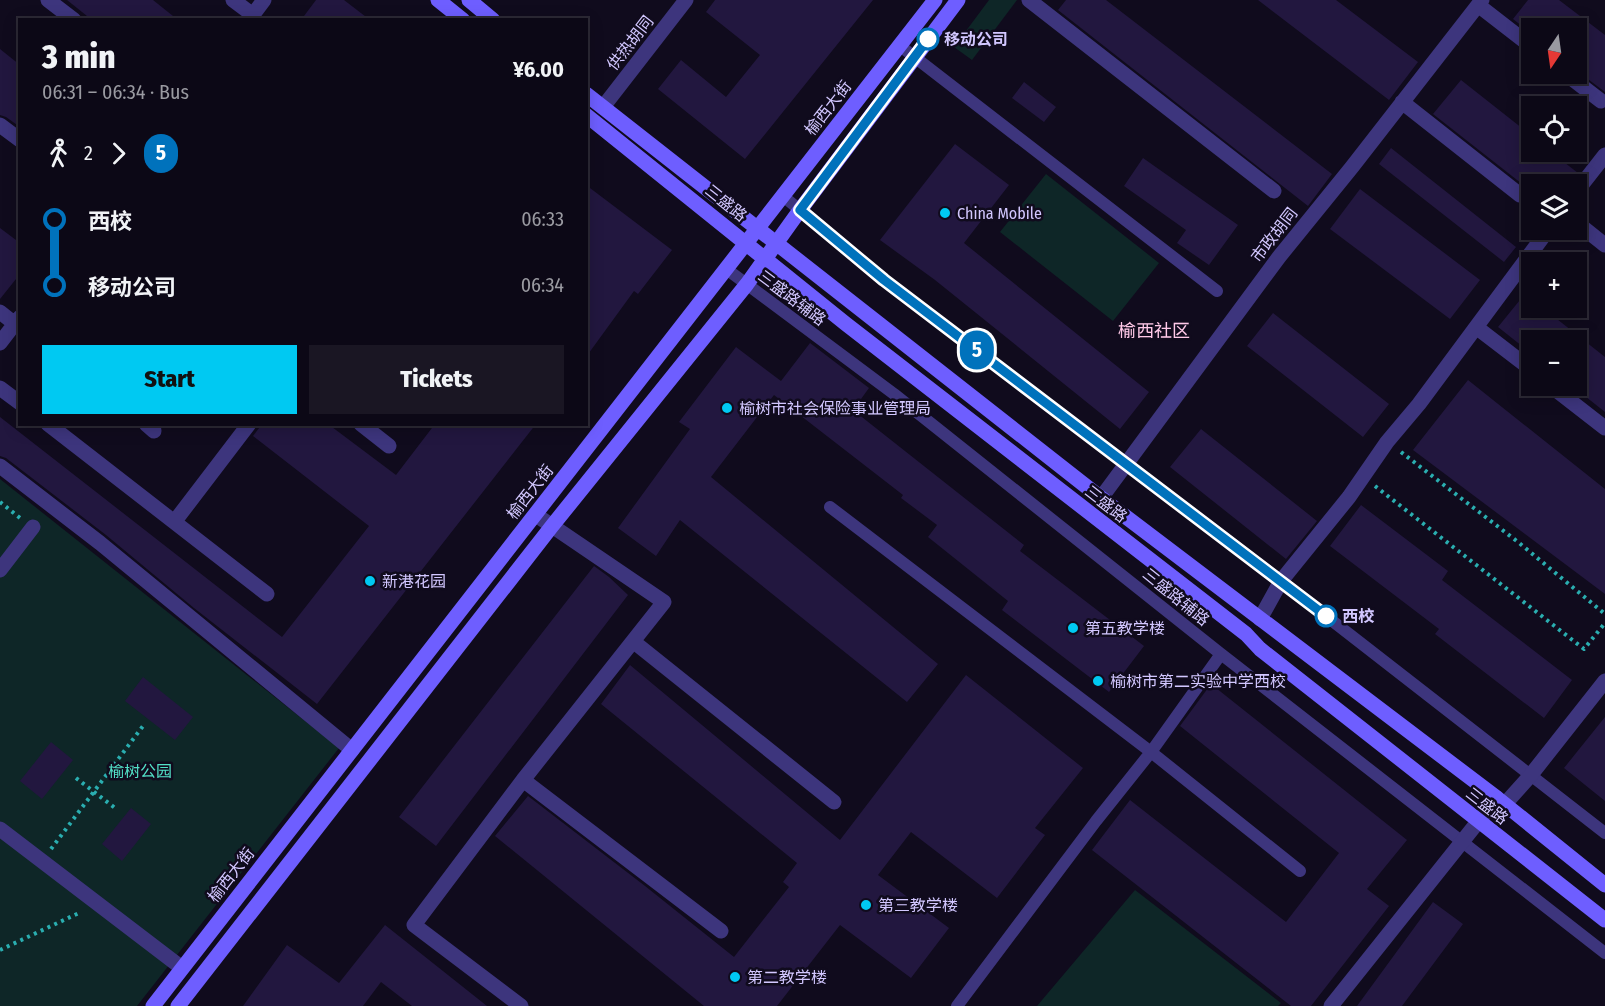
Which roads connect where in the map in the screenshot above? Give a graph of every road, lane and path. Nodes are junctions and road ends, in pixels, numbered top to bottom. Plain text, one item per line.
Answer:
1 (48, 0) edge
2 (233, 0) edge
3 (264, 0) edge
4 (438, 0) edge
5 (469, 0) edge
6 (686, 0) edge
7 (935, 0) edge
8 (958, 0) edge
9 (1029, 0) edge
10 (1480, 2) edge
11 (251, 17) edge
12 (71, 18) edge
13 (460, 18) edge
14 (491, 18) edge
15 (1521, 37) edge
16 (899, 45) junction
17 (915, 57) junction
18 (1579, 84) edge
19 (588, 96) edge
20 (1601, 101) dead end
21 (1402, 102) junction
22 (603, 107) junction
23 (588, 117) edge
24 (0, 125) edge
25 (18, 138) edge
26 (1605, 155) edge
27 (1587, 178) edge
28 (1274, 191) dead end
29 (1520, 195) dead end
30 (783, 196) junction
31 (800, 210) junction
32 (757, 229) junction
33 (1587, 231) edge
34 (1541, 240) edge
35 (746, 242) junction
36 (775, 243) junction
37 (1605, 245) edge
38 (765, 258) junction
39 (725, 268) junction
40 (747, 284) junction
41 (1217, 291) dead end
42 (0, 312) edge
43 (18, 323) edge
44 (1476, 327) junction
45 (0, 343) edge
46 (1521, 362) edge
47 (0, 388) edge
48 (1564, 396) edge
49 (18, 402) edge
50 (51, 426) edge
51 (247, 426) edge
52 (364, 426) edge
53 (1605, 428) edge
54 (1387, 442) junction
55 (389, 446) dead end
56 (1125, 462) junction
57 (0, 466) edge
58 (1363, 477) junction
59 (1101, 498) junction
60 (0, 502) edge
61 (830, 507) dead end
62 (536, 514) junction
63 (175, 521) junction
64 (552, 526) junction
65 (33, 527) joint
66 (0, 570) edge
67 (1281, 581) junction
68 (267, 594) dead end
69 (1605, 614) edge
70 (1260, 620) junction
71 (1605, 623) edge
72 (634, 642) junction
73 (1221, 654) junction
74 (1605, 681) edge
75 (143, 726) dead end
76 (352, 750) junction
77 (1151, 752) junction
78 (1530, 776) junction
79 (76, 778) dead end
80 (523, 780) junction
81 (94, 792) junction
82 (834, 802) dead end
83 (1500, 802) junction
84 (115, 808) dead end
85 (1478, 822) junction
86 (0, 829) edge
87 (1605, 833) edge
88 (1462, 842) junction
89 (41, 861) junction
90 (1300, 872) dead end
91 (1605, 885) edge
92 (98, 904) junction
93 (1605, 921) edge
94 (721, 931) dead end
95 (0, 950) edge
96 (1605, 953) edge
97 (182, 968) junction
98 (153, 1006) edge
99 (178, 1006) edge
100 (521, 1006) edge
101 (957, 1006) edge
102 (1331, 1006) edge

1 - 12 street
2 - 11 street
3 - 11 street
4 - 13 main road
5 - 14 main road
6 - 22 street, 供热胡同
7 - 16 main road, 榆西大街
8 - 17 main road
9 - 28 street
10 - 15 street
10 - 21 street, 市政胡同
16 - 17 lane
16 - 30 main road, 榆西大街
17 - 31 main road
17 - 41 lane
18 - 20 street
19 - 22 main road, 三盛路
21 - 29 street
21 - 56 street, 市政胡同
22 - 32 main road, 三盛路
23 - 35 main road, 三盛路
24 - 25 street
26 - 27 street
30 - 31 lane
30 - 32 main road, 榆西大街
31 - 36 main road
31 - 56 lane
32 - 35 main road, 榆西大街
32 - 36 main road, 三盛路
33 - 37 street
34 - 44 street
35 - 38 main road, 三盛路
35 - 39 main road, 榆西大街
36 - 38 main road
36 - 59 main road, 三盛路
38 - 40 main road
38 - 85 main road, 三盛路
39 - 40 lane, 三盛路辅路
39 - 62 main road, 榆西大街
40 - 64 main road
40 - 73 lane, 三盛路辅路
42 - 43 street
43 - 45 street
44 - 46 street
44 - 54 street
47 - 49 street
48 - 53 street
50 - 63 street
51 - 63 street
52 - 55 street
54 - 58 street
54 - 69 path
56 - 59 street, 市政胡同
56 - 67 lane
57 - 76 street
58 - 67 street
58 - 71 path
59 - 70 main road, 三盛路
60 - 65 path
61 - 77 lane
62 - 64 street
62 - 76 main road, 榆西大街
63 - 68 street
64 - 72 street
64 - 99 main road
65 - 66 street
67 - 70 street
67 - 78 lane
70 - 83 main road, 三盛路
72 - 80 street
72 - 82 street
73 - 77 lane
73 - 88 lane, 三盛路辅路
74 - 78 street
75 - 81 path
76 - 97 main road, 榆西大街
77 - 90 lane
77 - 101 lane
78 - 83 street
78 - 87 lane
79 - 81 path
80 - 94 street
80 - 100 street
81 - 84 path
81 - 89 path
83 - 85 street
83 - 91 main road, 三盛路
85 - 88 street
85 - 93 main road, 三盛路
86 - 89 street
88 - 96 lane, 三盛路辅路
88 - 102 street
89 - 92 street
92 - 95 path
92 - 97 street
97 - 98 main road, 榆西大街

